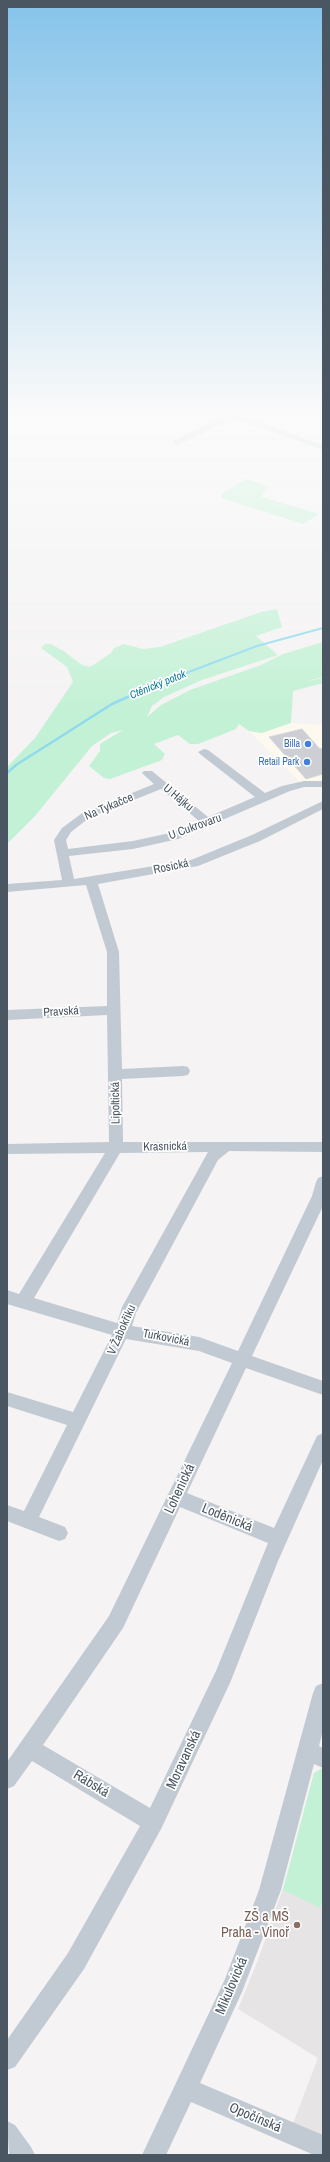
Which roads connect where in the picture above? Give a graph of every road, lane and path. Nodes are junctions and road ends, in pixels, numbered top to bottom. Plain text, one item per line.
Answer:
1 (204, 752) dead end
2 (148, 773) dead end
3 (323, 784) edge
4 (162, 785) junction
5 (264, 798) junction
6 (323, 804) edge
7 (208, 823) junction
8 (63, 853) junction
9 (92, 881) junction
10 (69, 884) junction
11 (7, 888) edge
12 (114, 1010) junction
13 (7, 1015) edge
14 (183, 1071) dead end
15 (115, 1074) junction
16 (226, 1146) junction
17 (323, 1147) edge
18 (116, 1148) junction
19 (7, 1149) edge
20 (323, 1182) edge
21 (7, 1297) edge
22 (23, 1302) junction
23 (122, 1331) junction
24 (242, 1358) junction
25 (323, 1388) edge
26 (7, 1399) edge
27 (77, 1421) junction
28 (322, 1445) edge
29 (176, 1497) junction
30 (7, 1514) edge
31 (28, 1521) junction
32 (59, 1533) dead end
33 (279, 1538) junction
34 (323, 1693) edge
35 (28, 1747) junction
36 (315, 1755) edge
37 (7, 1779) edge
38 (154, 1822) junction
39 (7, 2059) edge
40 (186, 2089) junction
41 (7, 2133) edge
42 (323, 2147) edge
43 (23, 2155) edge
44 (154, 2155) edge

1 - 5 street
2 - 4 street, U Hájku
3 - 5 street, U Cukrovaru
4 - 7 street, U Hájku
4 - 8 street, Na Tykačce
5 - 7 street, U Cukrovaru
6 - 9 street, Rosická
7 - 8 street, U Cukrovaru
8 - 10 street, Na Tykačce
9 - 10 street, Rosická
9 - 12 street, Lipoltická
10 - 11 street, Rosická
12 - 13 street, Pravská
12 - 15 street, Lipoltická
14 - 15 street
15 - 18 street, Lipoltická
16 - 17 street, Krasnická
16 - 18 street, Krasnická
16 - 23 street, V Žabokřiku
18 - 19 street, Krasnická
18 - 22 street
20 - 24 street, Lohenická
21 - 22 street, Turkovická
22 - 23 street, Turkovická
23 - 24 street, Turkovická
23 - 27 street, V Žabokřiku
24 - 25 street, Turkovická
24 - 29 street, Lohenická
26 - 27 street
27 - 31 street, V Žabokřiku
28 - 33 street, Moravanská
29 - 33 street, Loděnická
29 - 35 street, Lohenická
30 - 31 street
31 - 32 street
33 - 38 street, Moravanská
34 - 36 street, Mikulovická
35 - 37 street, Lohenická
35 - 38 street, Rábská
36 - 40 street, Mikulovická
38 - 39 street, Moravanská
40 - 42 street, Opočínská
40 - 44 street, Mikulovická
41 - 43 street

